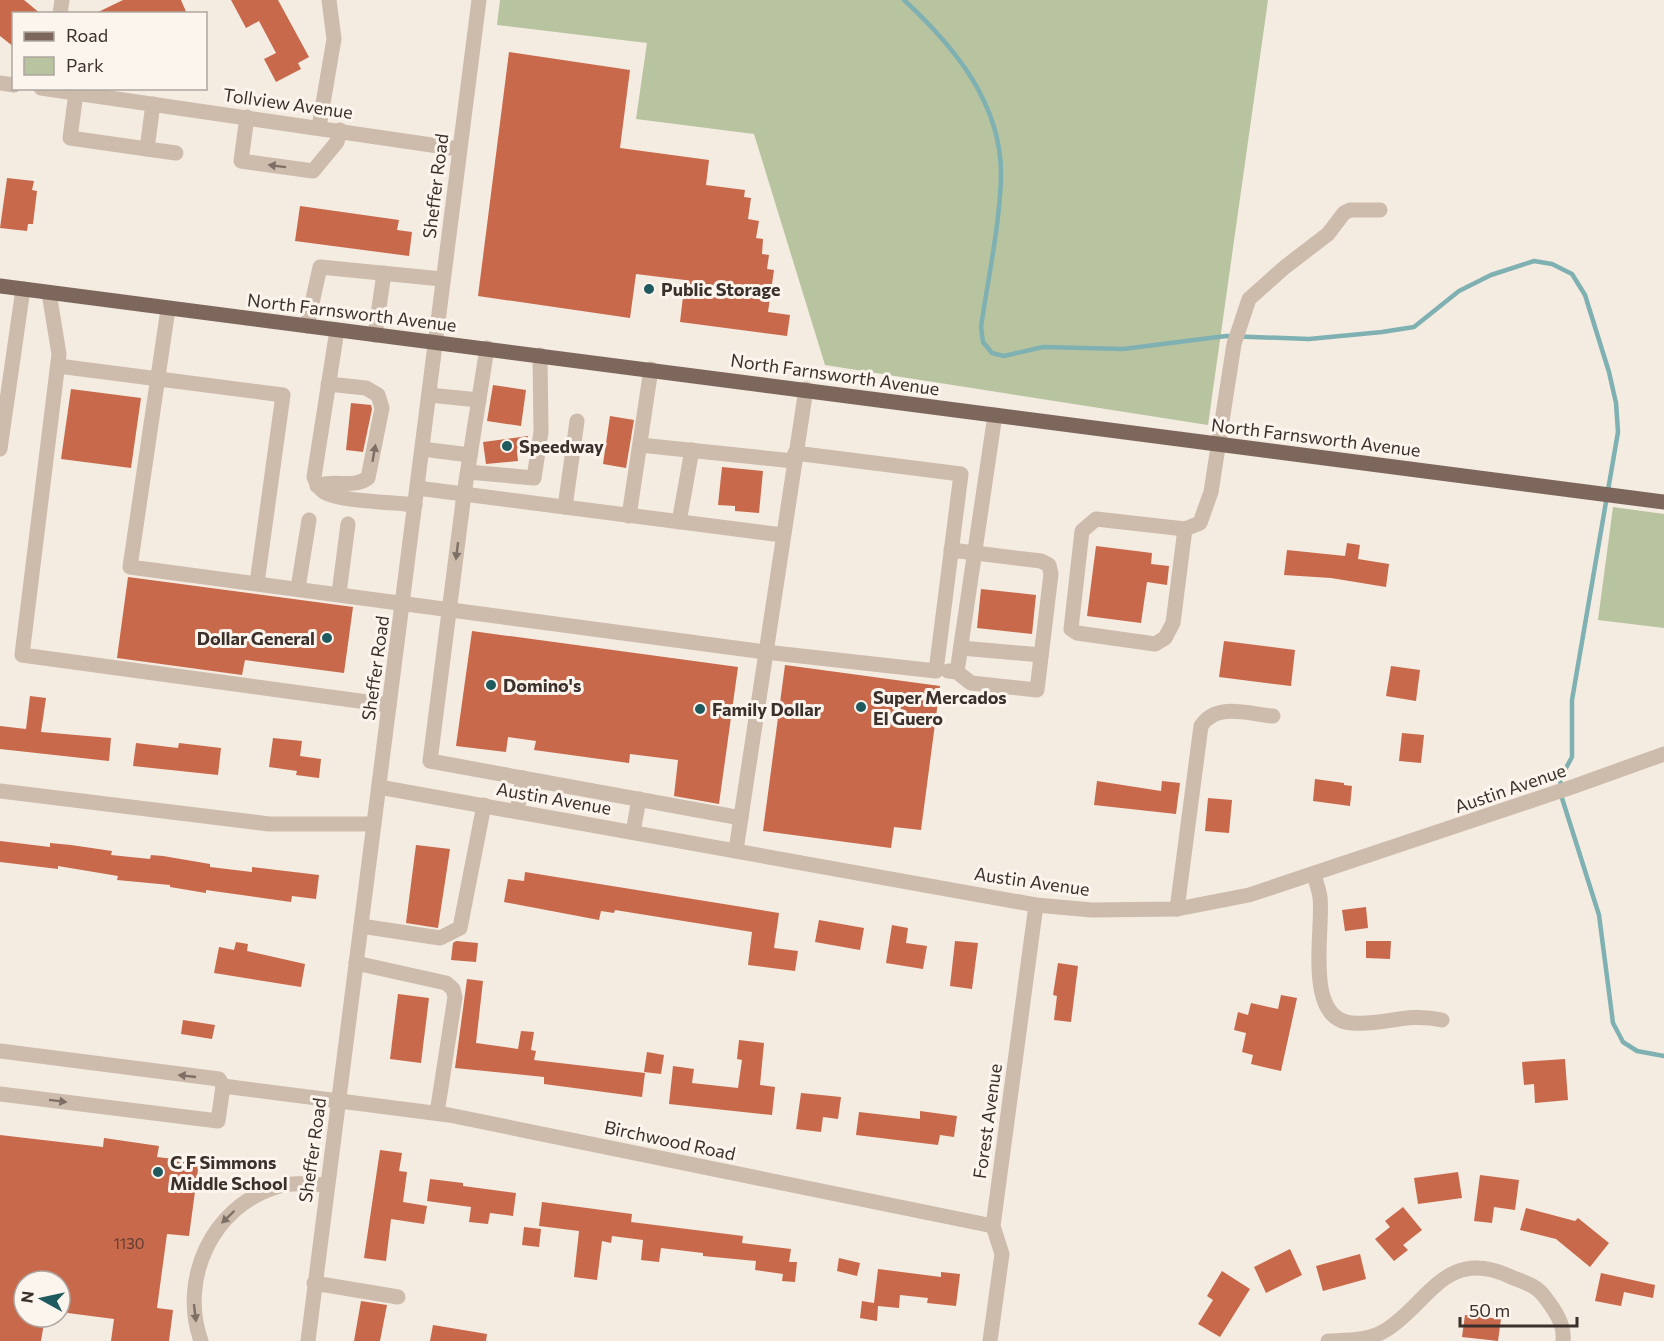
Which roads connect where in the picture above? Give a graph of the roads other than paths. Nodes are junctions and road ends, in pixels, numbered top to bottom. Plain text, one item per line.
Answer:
1 (329, 0) edge
2 (479, 0) edge
3 (54, 90) edge
4 (76, 93) junction
5 (153, 104) junction
6 (247, 117) junction
7 (319, 127) junction
8 (340, 130) junction
9 (147, 149) junction
10 (459, 149) junction
11 (176, 153) dead end
12 (1380, 210) dead end
13 (384, 273) junction
14 (442, 279) junction
15 (0, 286) edge
16 (23, 290) junction
17 (49, 293) junction
18 (168, 309) junction
19 (307, 326) junction
20 (337, 330) junction
21 (375, 335) junction
22 (435, 342) junction
23 (487, 348) junction
24 (540, 355) junction
25 (58, 366) junction
26 (651, 369) junction
27 (159, 380) junction
28 (328, 384) junction
29 (806, 389) junction
30 (429, 395) junction
31 (479, 400) junction
32 (995, 415) junction
33 (577, 422) dead end
34 (1219, 444) junction
35 (640, 445) junction
36 (0, 449) edge
37 (422, 449) junction
38 (692, 450) junction
39 (470, 455) junction
40 (795, 457) junction
41 (468, 472) junction
42 (525, 477) junction
43 (317, 486) junction
44 (417, 488) junction
45 (464, 494) junction
46 (523, 502) junction
47 (1664, 502) edge
48 (415, 505) junction
49 (565, 507) junction
50 (629, 516) junction
51 (309, 520) dead end
52 (679, 522) junction
53 (348, 524) dead end
54 (1185, 529) junction
55 (782, 536) junction
56 (951, 550) junction
57 (974, 553) junction
58 (257, 583) junction
59 (298, 588) junction
60 (339, 593) junction
61 (403, 601) junction
62 (451, 608) junction
63 (960, 648) junction
64 (765, 652) junction
65 (1041, 655) junction
66 (936, 670) junction
67 (957, 672) junction
68 (389, 705) junction
69 (1273, 717) dead end
70 (1664, 753) edge
71 (523, 778) junction
72 (379, 787) junction
73 (0, 791) edge
74 (639, 799) junction
75 (484, 805) junction
76 (517, 811) junction
77 (741, 818) junction
78 (374, 824) junction
79 (633, 832) junction
80 (736, 850) junction
81 (1314, 875) junction
82 (1036, 905) junction
83 (1177, 909) junction
84 (361, 926) junction
85 (356, 963) junction
86 (1442, 1020) dead end
87 (0, 1051) edge
88 (223, 1086) junction
89 (0, 1094) edge
90 (338, 1099) junction
91 (437, 1113) junction
92 (327, 1185) junction
93 (993, 1226) junction
94 (314, 1283) junction
95 (398, 1297) dead end
96 (201, 1341) edge
97 (308, 1341) edge
98 (990, 1341) edge
99 (1328, 1341) edge
100 (1563, 1341) edge

1 - 7 street
2 - 10 street, Sheffer Road
3 - 4 street, Tollview Avenue
4 - 5 street, Tollview Avenue
4 - 9 street
5 - 6 street, Tollview Avenue
5 - 9 street
6 - 7 street, Tollview Avenue
8 -> 6 street
7 - 8 street, Tollview Avenue
8 - 10 street, Tollview Avenue
9 - 11 street
10 - 14 street, Sheffer Road
12 - 34 street
13 - 14 street
13 - 19 street
13 - 21 street
14 - 22 street, Sheffer Road
15 - 16 main road, North Farnsworth Avenue
16 - 17 main road, North Farnsworth Avenue
16 - 36 street
17 - 18 main road, North Farnsworth Avenue
17 - 25 street
18 - 19 main road, North Farnsworth Avenue
18 - 27 street
19 - 20 main road, North Farnsworth Avenue
20 - 21 main road, North Farnsworth Avenue
20 - 28 street
21 - 22 main road, North Farnsworth Avenue
22 - 23 main road, North Farnsworth Avenue
22 - 30 street, Sheffer Road
23 - 24 main road, North Farnsworth Avenue
23 - 31 street
24 - 26 main road, North Farnsworth Avenue
24 - 42 street
25 - 27 street
25 - 68 street
26 - 29 main road, North Farnsworth Avenue
26 - 35 street
27 - 58 street
27 - 58 street
28 - 43 street
43 -> 28 street
29 - 32 main road, North Farnsworth Avenue
29 - 40 street
30 - 31 street
30 - 37 street, Sheffer Road
31 - 39 street
32 - 34 main road, North Farnsworth Avenue
32 - 57 street
33 - 49 street
34 - 47 main road, North Farnsworth Avenue
34 - 54 street
35 - 38 street
35 - 50 street
37 - 39 street
37 - 44 street, Sheffer Road
38 - 40 street
38 - 52 street
39 - 41 street
40 - 55 street
40 - 56 street
41 - 42 street
41 - 45 street
42 - 46 street
43 - 48 street
44 - 45 street
44 - 48 street, Sheffer Road
45 - 46 street
45 -> 62 street
46 - 49 street
48 - 61 street, Sheffer Road
49 - 50 street
50 - 52 street
51 - 59 street
52 - 55 street
53 - 60 street
54 - 54 street
55 - 64 street
56 - 57 street
56 - 66 street
57 - 63 street
57 - 65 street
58 - 59 street
59 - 60 street
60 - 61 street
61 - 62 street
61 - 68 street, Sheffer Road
62 - 64 street
62 - 71 street
63 - 65 street
63 - 67 street
64 - 66 street
64 - 77 street
65 - 67 street
66 - 67 street
68 - 72 street, Sheffer Road
69 - 83 street
70 - 81 street, Austin Avenue
71 - 74 street
71 - 76 street
72 - 75 street, Austin Avenue
72 - 78 street, Sheffer Road
73 - 78 street
74 - 77 street
74 - 79 street
75 - 76 street, Austin Avenue
75 - 84 street
76 - 79 street, Austin Avenue
77 - 80 street
78 - 84 street, Sheffer Road
79 - 80 street, Austin Avenue
80 - 82 street, Austin Avenue
81 - 83 street, Austin Avenue
81 - 86 street
82 - 83 street, Austin Avenue
82 - 93 street, Forest Avenue
84 - 85 street, Sheffer Road
85 - 90 street, Sheffer Road
85 - 91 street
88 -> 87 street, Birchwood Road
89 -> 88 street
88 - 90 street, Birchwood Road
90 - 91 street, Birchwood Road
90 - 92 street, Sheffer Road
91 - 93 street, Birchwood Road
92 - 94 street, Sheffer Road
92 -> 96 street
93 - 98 street, Forest Avenue
94 - 95 street
94 - 97 street, Sheffer Road
99 - 100 street

